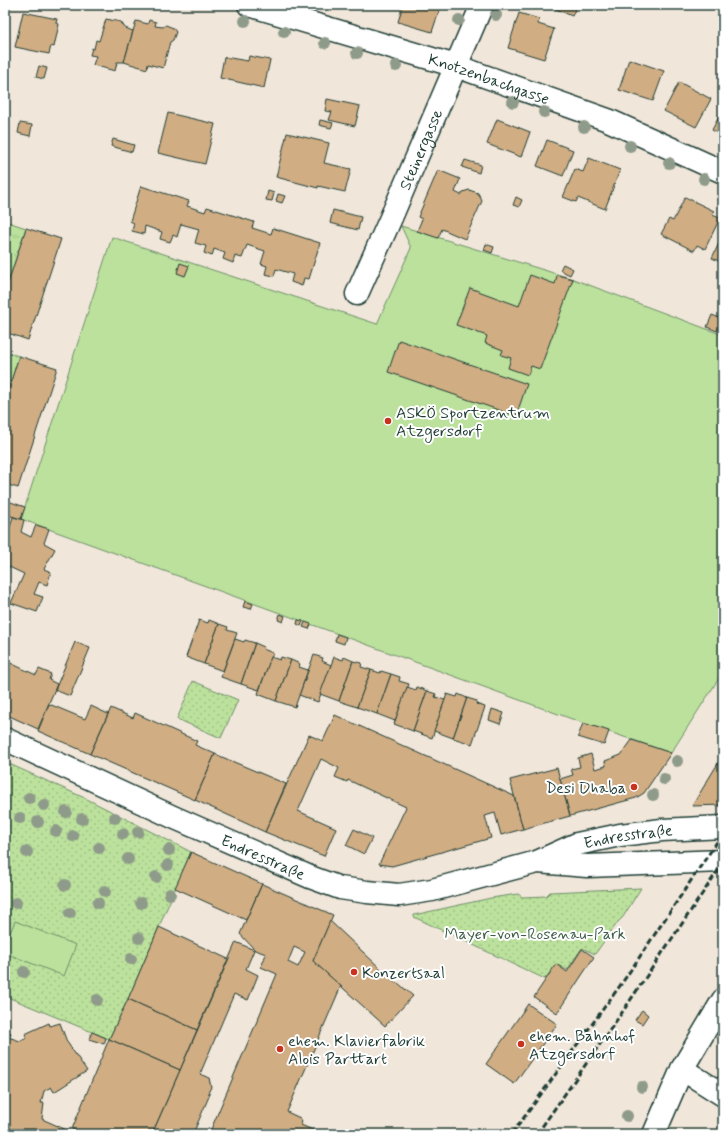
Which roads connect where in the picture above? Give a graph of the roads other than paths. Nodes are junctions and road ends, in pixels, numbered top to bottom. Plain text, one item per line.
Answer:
1 (249, 5) edge
2 (482, 5) edge
3 (456, 66) junction
4 (723, 172) edge
5 (357, 294) dead end
6 (5, 739) edge
7 (723, 827) edge
8 (537, 862) junction
9 (720, 862) edge
10 (723, 1000) edge
11 (682, 1068) junction
12 (723, 1095) edge
13 (654, 1134) edge

1 - 3 street, Knotzenbachgasse
2 - 3 street, Steinergasse
3 - 4 street, Knotzenbachgasse
3 - 5 street, Steinergasse
6 - 8 street, Endresstraße
7 - 8 street, Endresstraße
8 - 9 street, Endresstraße
10 - 11 street
11 - 12 street
11 - 13 street

